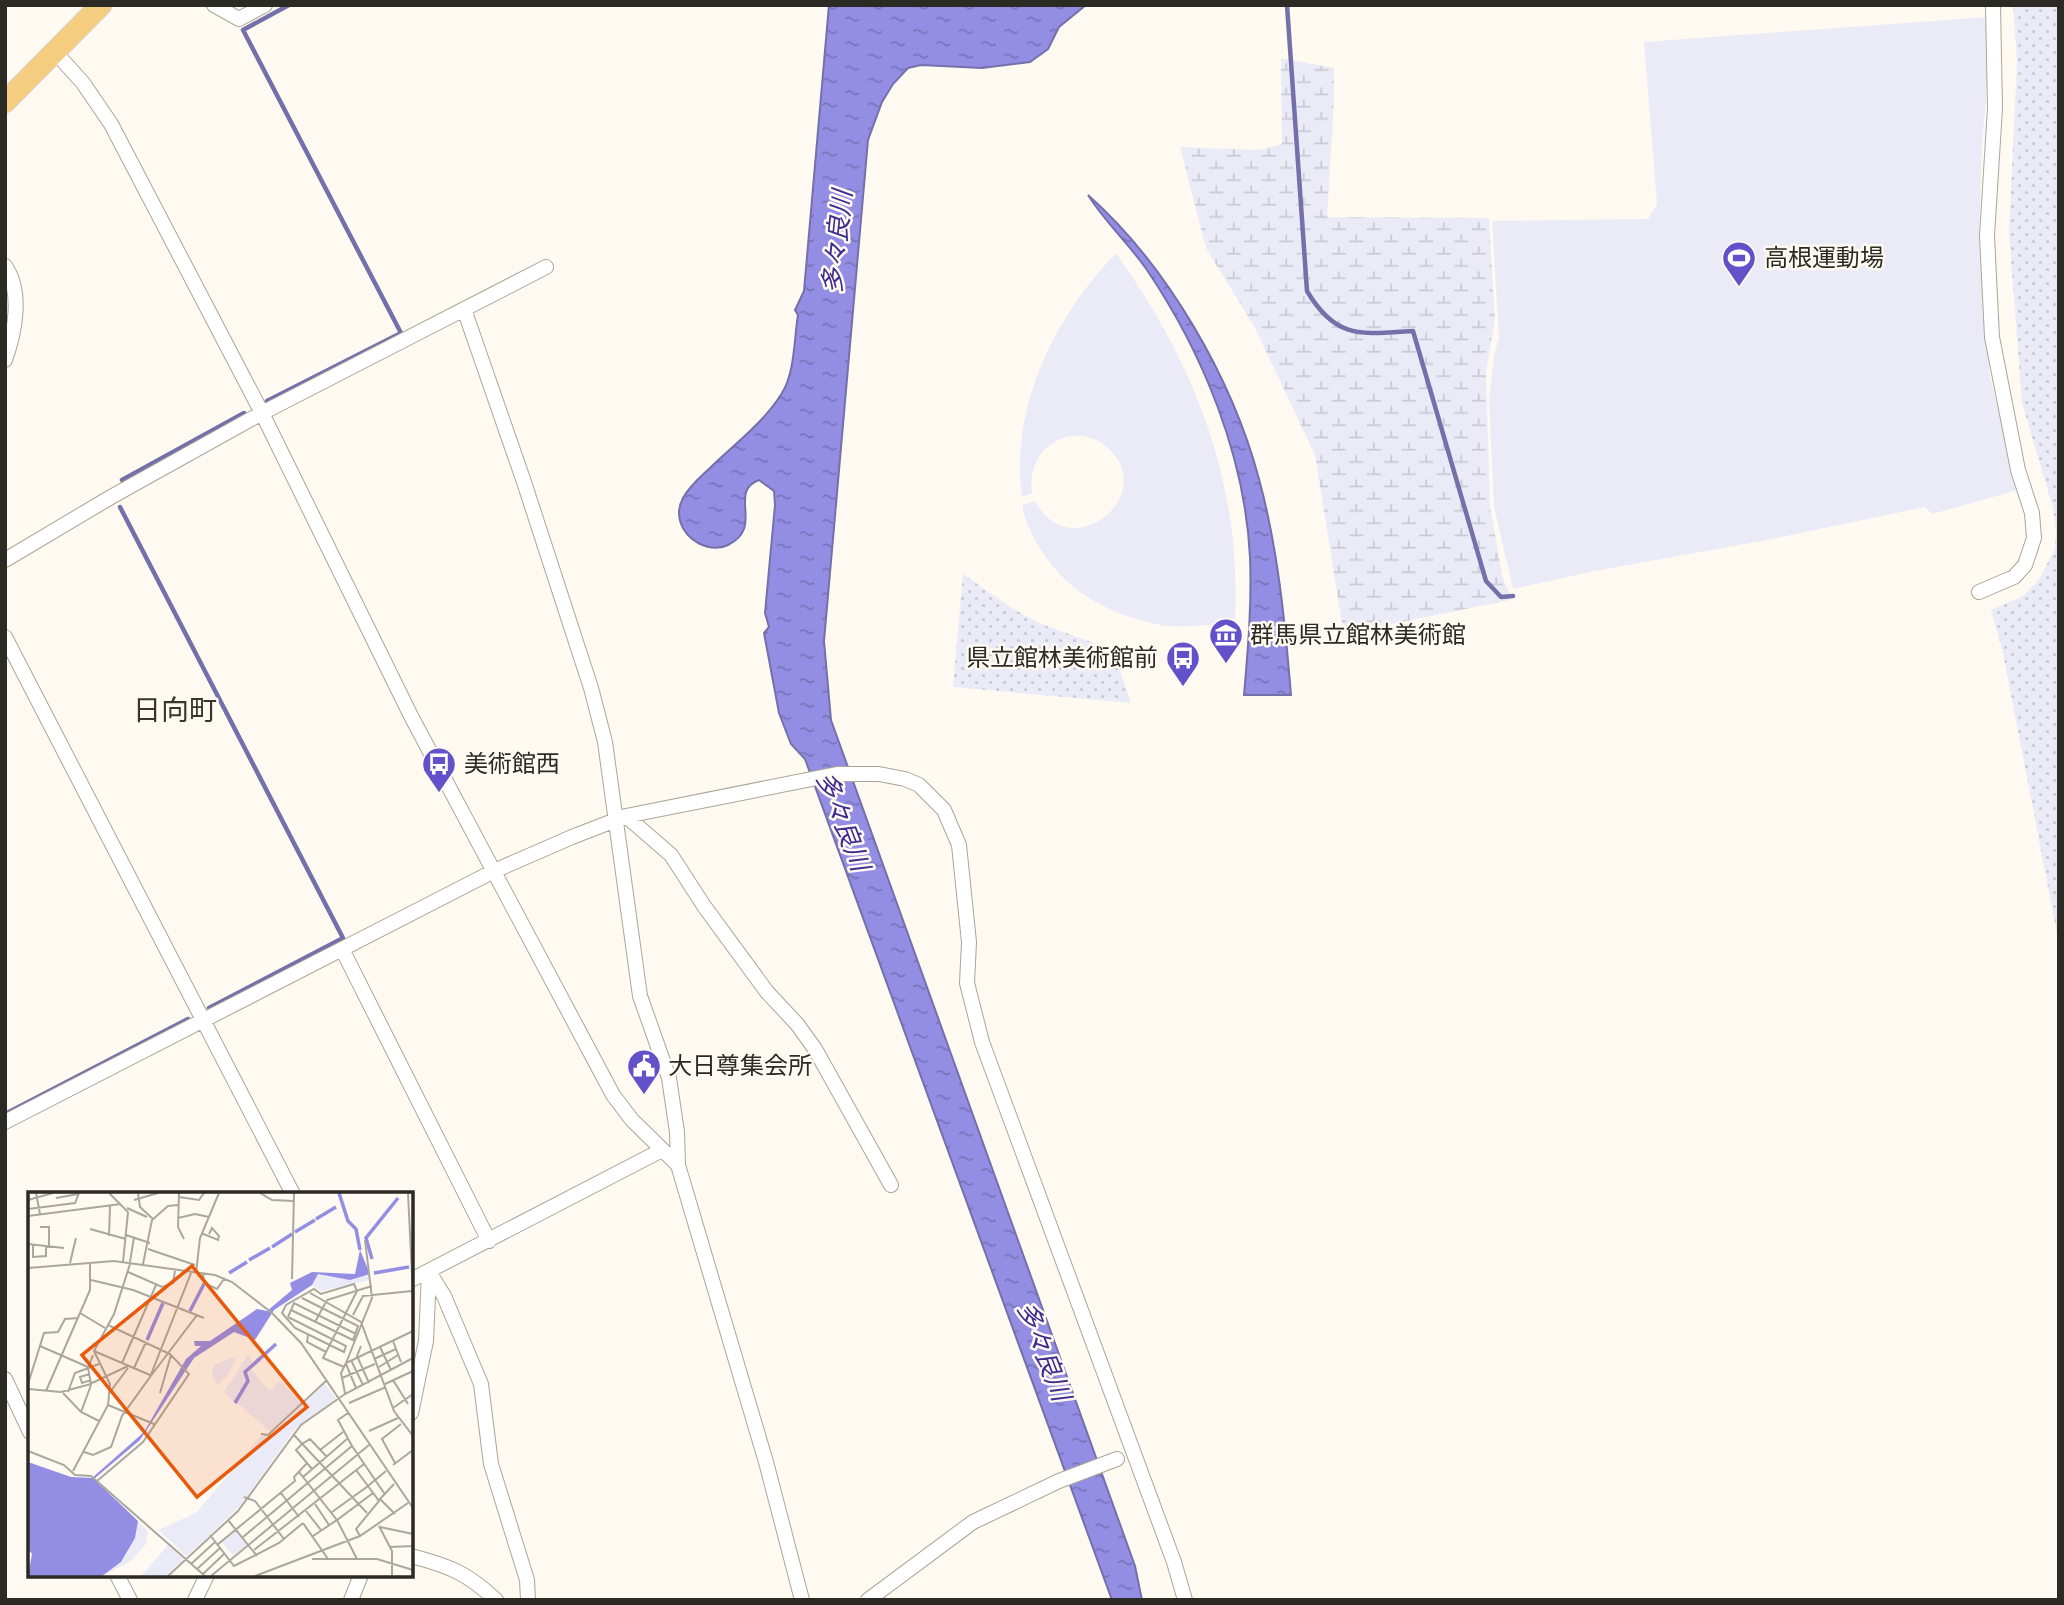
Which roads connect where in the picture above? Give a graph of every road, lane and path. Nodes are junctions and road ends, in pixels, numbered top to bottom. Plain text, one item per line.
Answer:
1 (214, 5) edge
2 (265, 5) edge
3 (1993, 5) edge
4 (91, 8) edge
5 (55, 53) junction
6 (5, 102) edge
7 (5, 267) edge
8 (547, 267) dead end
9 (464, 309) junction
10 (5, 360) edge
11 (262, 413) junction
12 (5, 560) edge
13 (1979, 592) dead end
14 (5, 637) edge
15 (621, 818) junction
16 (494, 871) junction
17 (342, 949) junction
18 (203, 1021) junction
19 (5, 1122) edge
20 (662, 1150) junction
21 (678, 1165) junction
22 (891, 1185) dead end
23 (291, 1192) edge
24 (489, 1241) junction
25 (429, 1272) junction
26 (413, 1279) edge
27 (5, 1379) edge
28 (413, 1403) edge
29 (28, 1428) edge
30 (1117, 1459) dead end
31 (413, 1557) edge
32 (118, 1577) edge
33 (206, 1577) edge
34 (359, 1577) edge
35 (130, 1600) edge
36 (195, 1600) edge
37 (351, 1600) edge
38 (496, 1600) edge
39 (528, 1600) edge
40 (803, 1600) edge
41 (868, 1600) edge
42 (1185, 1600) edge

1 - 2 street
3 - 13 street
4 - 5 highway
5 - 6 highway
5 - 11 street
7 - 10 street
8 - 9 street
9 - 11 street
9 - 15 street
11 - 12 street
11 - 16 street
14 - 18 street
15 - 16 street
15 - 21 street
15 - 22 street
15 - 42 street
16 - 17 street
16 - 20 street
17 - 18 street
17 - 24 street
18 - 19 street
18 - 23 street
20 - 21 street
20 - 24 street
21 - 40 street
24 - 25 street
25 - 26 street
25 - 28 street
25 - 39 street
27 - 29 street
30 - 41 street
31 - 38 street
32 - 35 street
33 - 36 street
34 - 37 street

